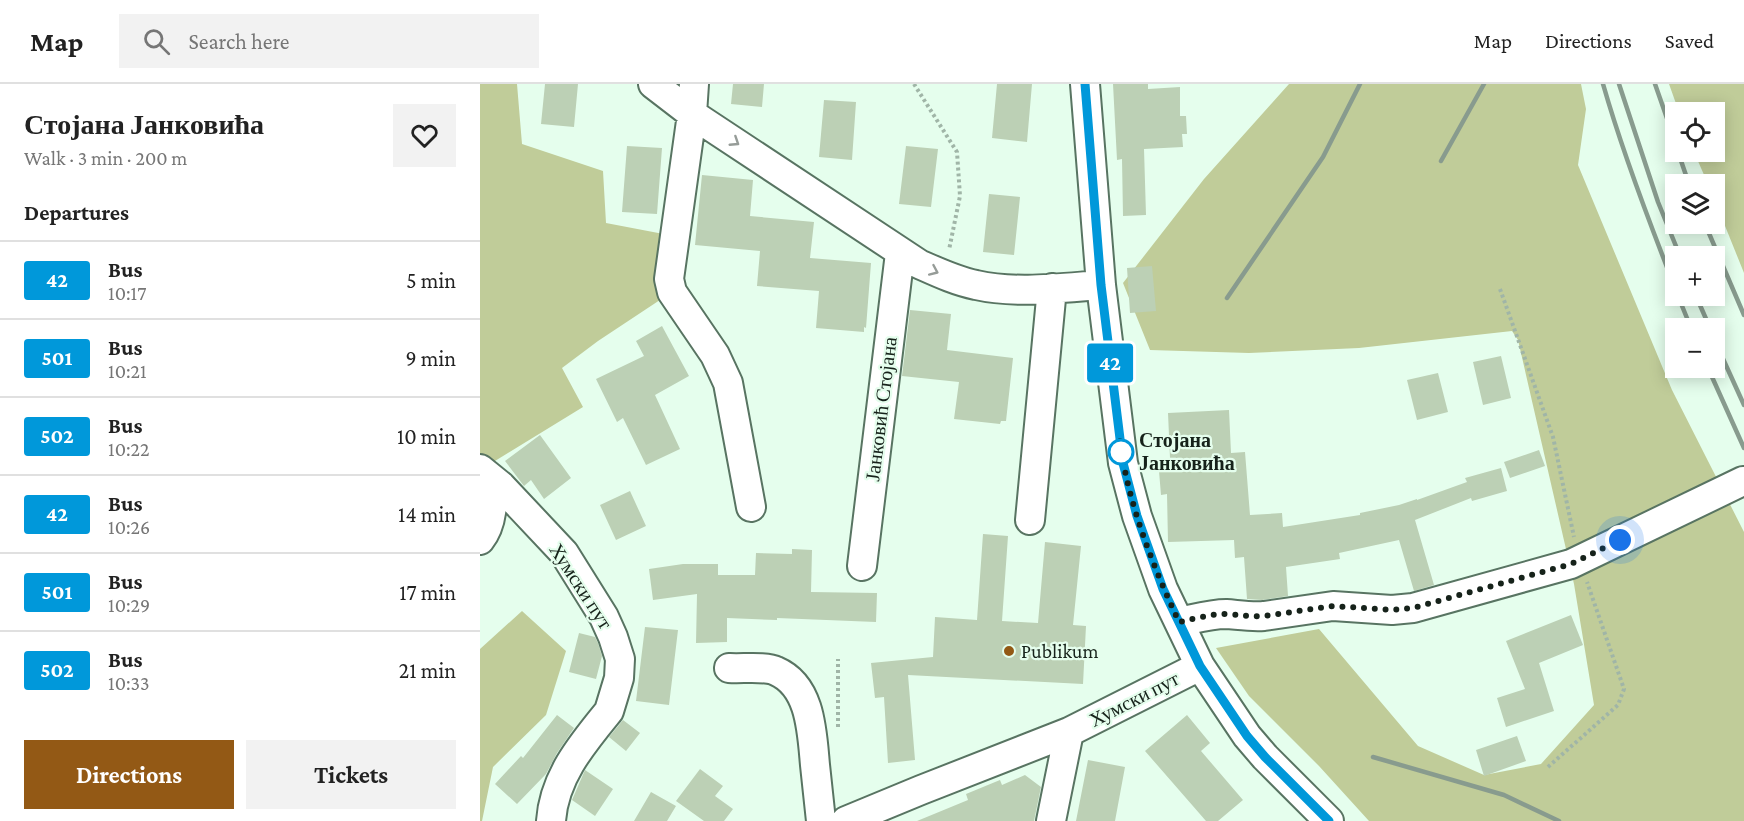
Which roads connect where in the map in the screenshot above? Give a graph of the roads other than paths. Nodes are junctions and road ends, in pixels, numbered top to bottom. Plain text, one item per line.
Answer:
1 (653, 84) edge
2 (694, 84) edge
3 (1085, 84) edge
4 (692, 114) junction
5 (900, 253) junction
6 (1101, 285) junction
7 (1052, 288) junction
8 (486, 474) edge
9 (1743, 481) edge
10 (751, 507) dead end
11 (1030, 520) dead end
12 (480, 540) edge
13 (862, 566) dead end
14 (1179, 622) junction
15 (1200, 666) junction
16 (729, 668) dead end
17 (1069, 732) junction
18 (551, 821) edge
19 (821, 821) edge
20 (846, 821) edge
21 (1051, 821) edge
22 (1329, 821) edge

1 - 4 street
2 - 4 street
3 - 6 street
4 -> 5 street
4 - 10 street
5 -> 7 street
5 - 13 street, Јанковић Стојана
6 - 7 street
6 - 14 street
7 - 11 street
8 - 12 street
8 - 18 street, Хумски пут
9 - 14 street
14 - 15 street
15 - 17 street, Хумски пут
15 - 22 street
16 - 19 street
17 - 20 street, Хумски пут
17 - 21 street, Хумски пут

